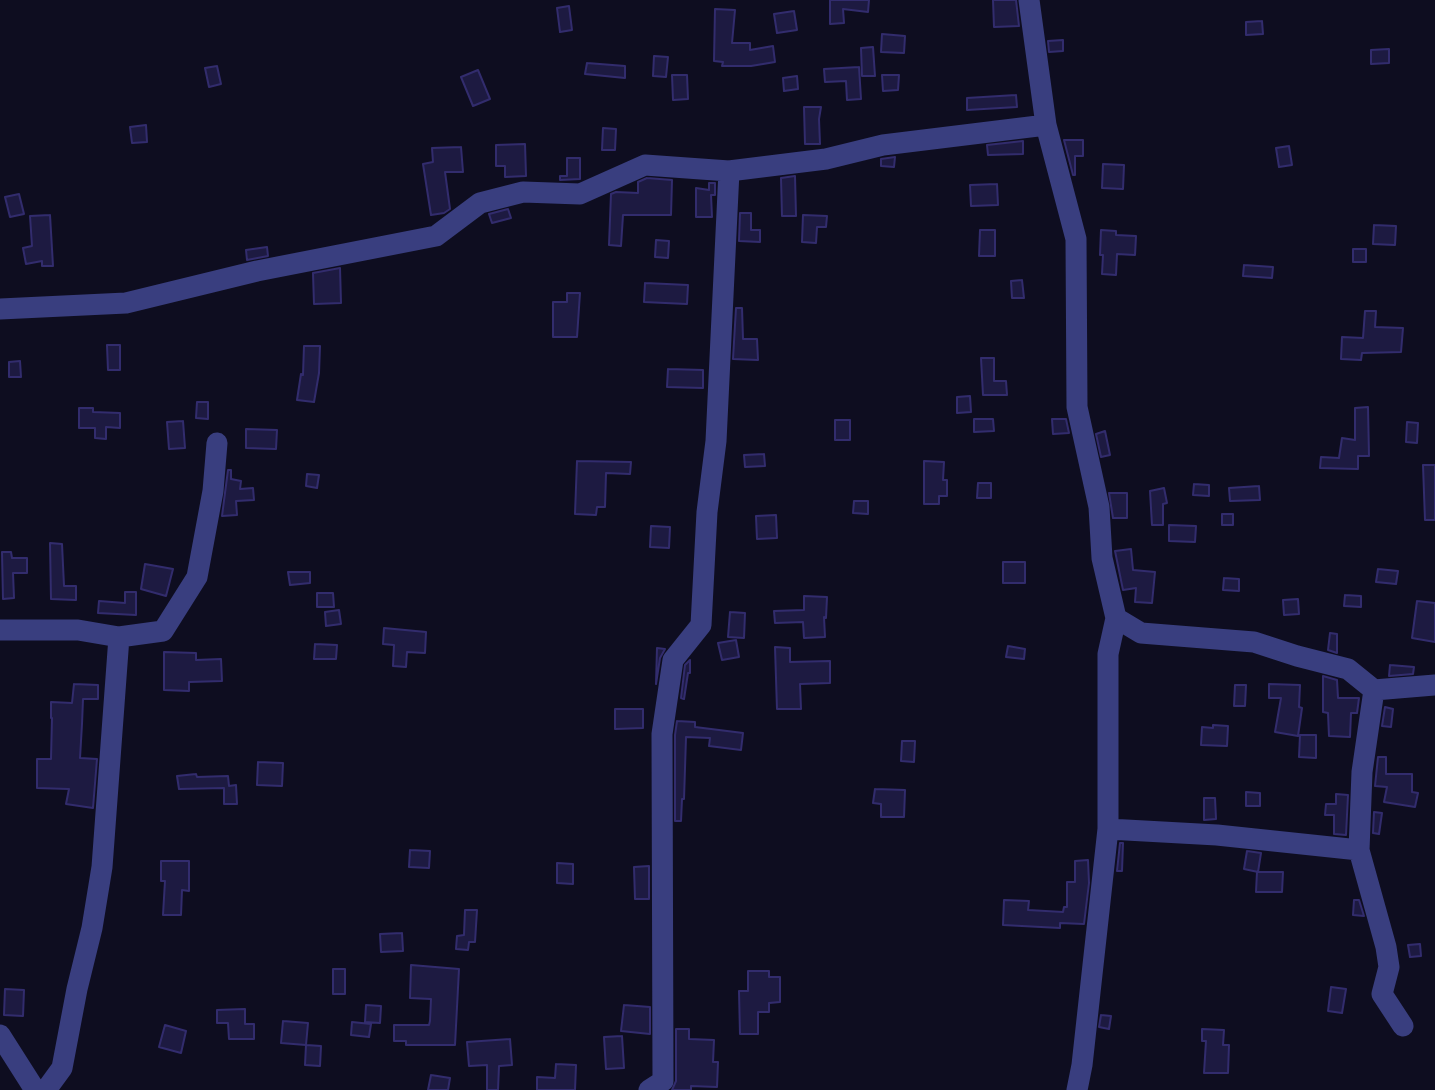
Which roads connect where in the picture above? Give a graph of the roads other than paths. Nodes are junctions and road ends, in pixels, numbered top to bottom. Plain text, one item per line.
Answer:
1 (1029, 0) edge
2 (1046, 125) junction
3 (729, 171) junction
4 (0, 309) edge
5 (217, 443) dead end
6 (1116, 618) junction
7 (0, 630) edge
8 (119, 637) junction
9 (1435, 685) edge
10 (1374, 690) junction
11 (1108, 829) junction
12 (1359, 850) junction
13 (1403, 1026) dead end
14 (0, 1035) edge
15 (36, 1090) edge
16 (46, 1090) edge
17 (649, 1090) edge
18 (1077, 1090) edge

1 - 2 street
2 - 3 street
2 - 6 street
3 - 4 street
3 - 17 street
5 - 8 street
6 - 10 street
6 - 11 street
7 - 8 street
8 - 16 street
9 - 10 street
10 - 12 street
11 - 12 street
11 - 18 street
12 - 13 street
14 - 15 street

